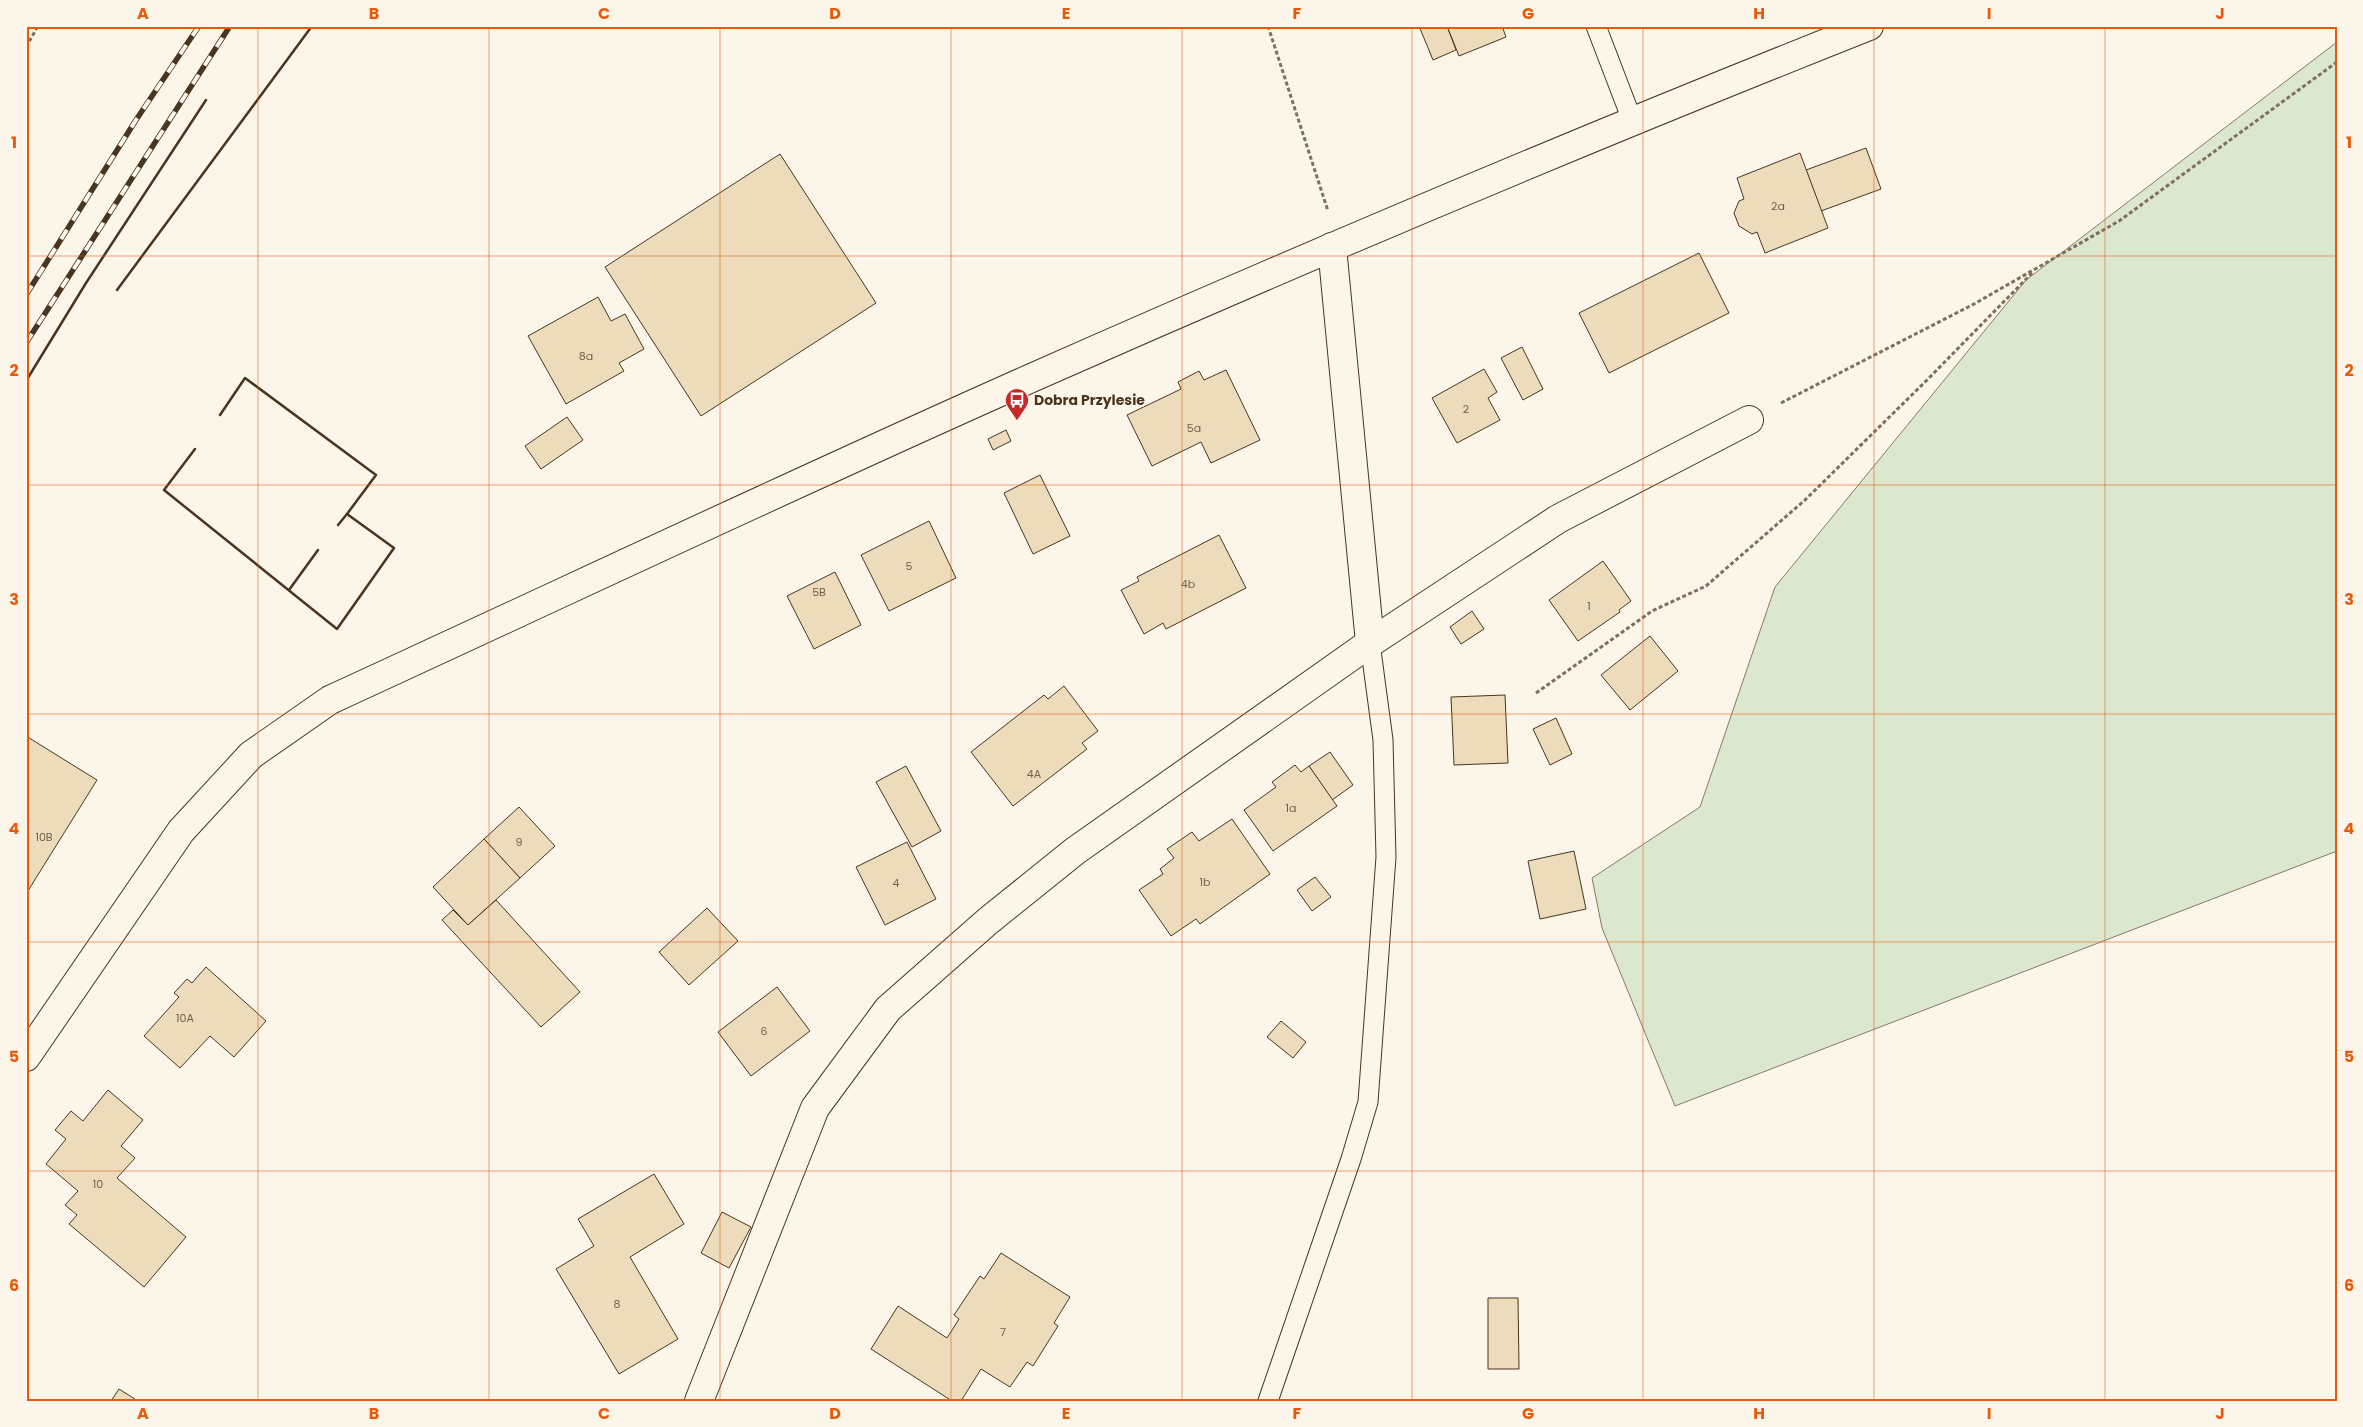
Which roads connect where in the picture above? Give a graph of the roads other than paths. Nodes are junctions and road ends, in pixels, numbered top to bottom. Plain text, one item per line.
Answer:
1 (1596, 26) edge
2 (1869, 26) edge
3 (1632, 120) junction
4 (1332, 247) junction
5 (1749, 420) road end
6 (1370, 643) junction
7 (26, 1057) edge
8 (699, 1401) edge
9 (1268, 1401) edge

1 - 3 lane
2 - 3 street
3 - 4 street
4 - 6 street
4 - 7 street
5 - 6 street
6 - 8 street
6 - 9 lane

